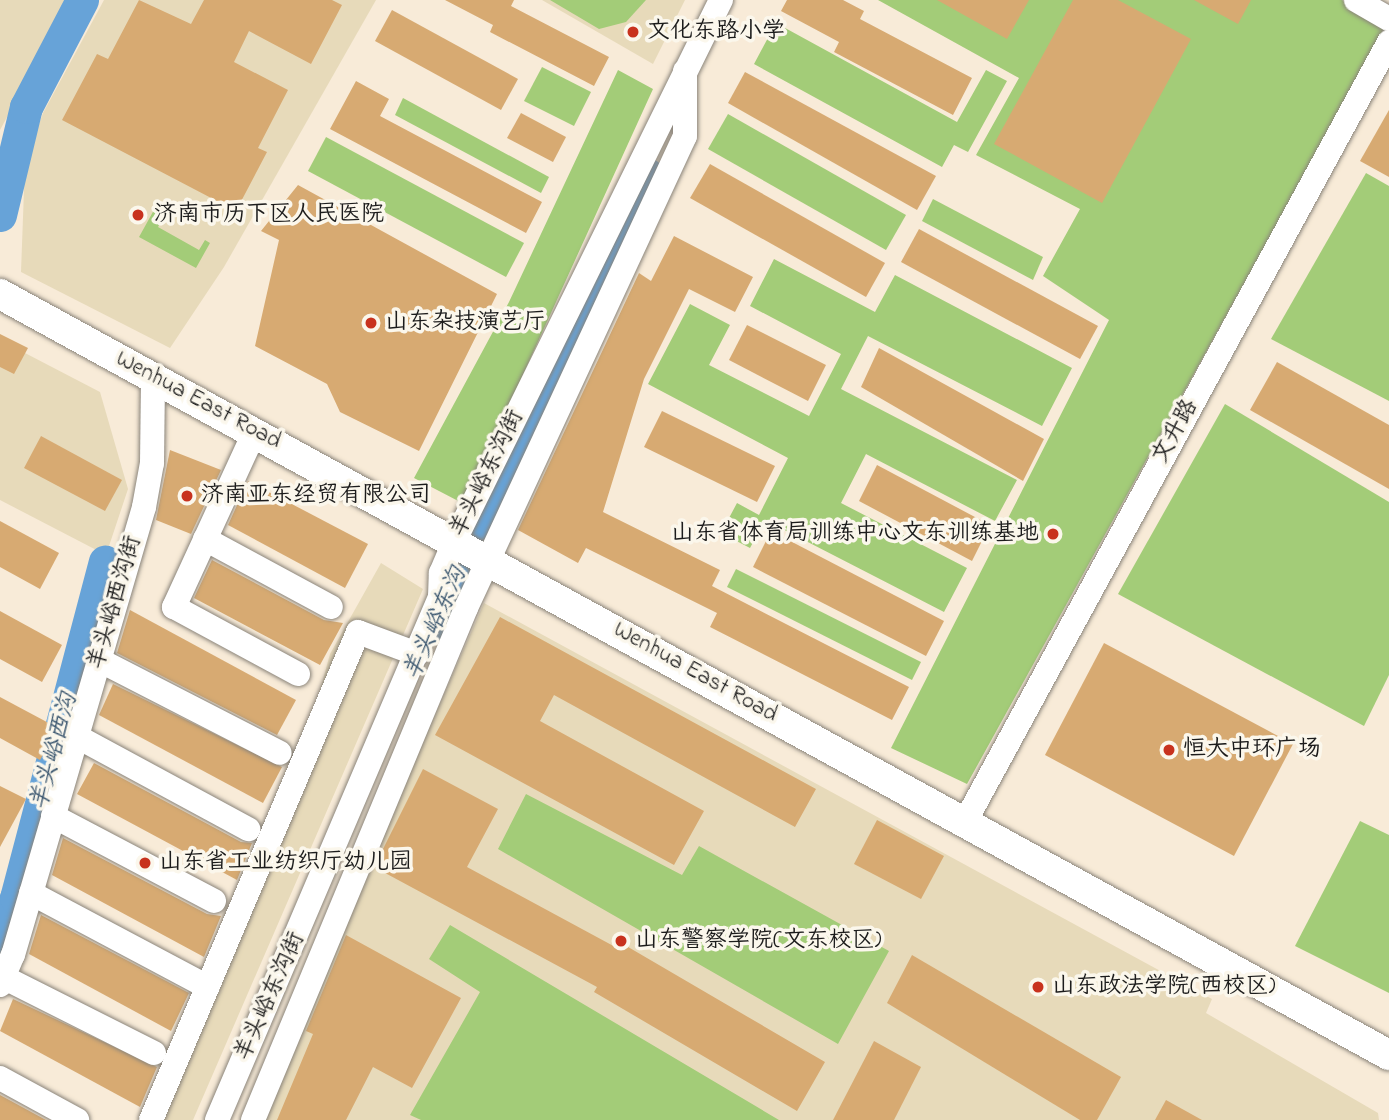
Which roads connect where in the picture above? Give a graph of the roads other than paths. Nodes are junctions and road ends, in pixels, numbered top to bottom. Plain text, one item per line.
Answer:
1 (721, 0) edge
2 (1356, 0) edge
3 (1389, 19) edge
4 (1389, 42) edge
5 (685, 70) junction
6 (0, 293) edge
7 (153, 376) junction
8 (255, 431) junction
9 (205, 539) junction
10 (456, 540) junction
11 (488, 558) junction
12 (331, 607) dead end
13 (417, 654) junction
14 (99, 660) junction
15 (298, 674) dead end
16 (76, 736) junction
17 (280, 753) dead end
18 (53, 816) junction
19 (965, 822) junction
20 (247, 829) dead end
21 (31, 893) junction
22 (214, 901) dead end
23 (2, 981) edge
24 (208, 987) junction
25 (154, 1053) dead end
26 (1389, 1055) edge
27 (0, 1078) edge
28 (76, 1120) edge
29 (151, 1120) edge
30 (217, 1120) edge
31 (253, 1120) edge

1 - 5 street, 羊头峪东沟街
2 - 3 street
4 - 19 street, 文升路
5 - 10 street, 羊头峪东沟街
5 - 11 street, 羊头峪东沟街
6 - 7 main road, Wenhua East Road
7 - 8 main road, Wenhua East Road
7 - 14 street, 羊头峪西沟街
8 - 9 street
8 - 10 main road, Wenhua East Road
9 - 12 street
9 - 15 street
10 - 11 main road, Wenhua East Road
10 - 13 street, 羊头峪东沟街
11 - 19 main road, Wenhua East Road
11 - 31 street, 羊头峪东沟街
13 - 24 street
13 - 30 street, 羊头峪东沟街
14 - 16 street, 羊头峪西沟街
14 - 17 street
16 - 18 street, 羊头峪西沟街
16 - 20 street
18 - 21 street, 羊头峪西沟街
18 - 22 street
19 - 26 main road, Wenhua East Road
21 - 23 street, 羊头峪西沟街
21 - 24 street
23 - 25 street
24 - 29 street
27 - 28 street

